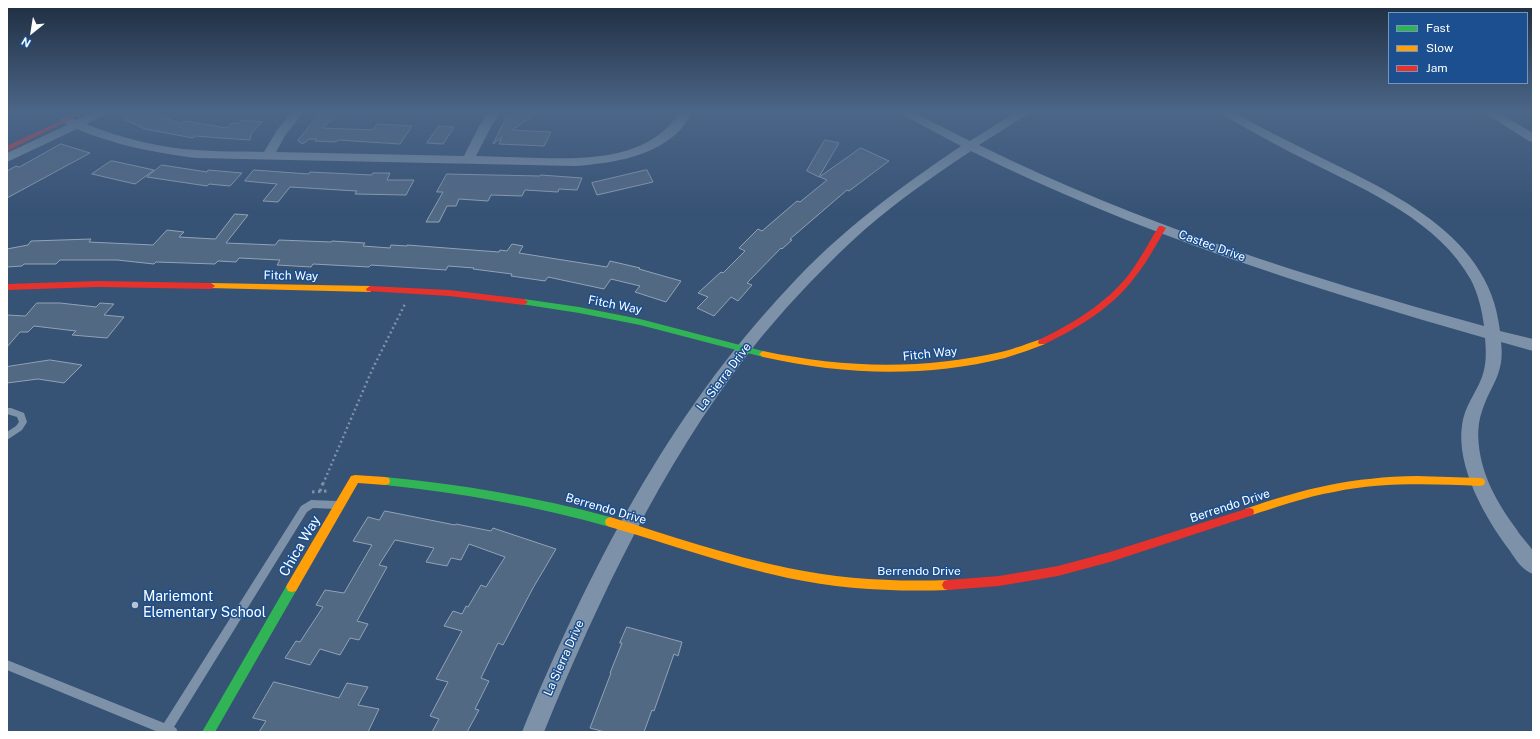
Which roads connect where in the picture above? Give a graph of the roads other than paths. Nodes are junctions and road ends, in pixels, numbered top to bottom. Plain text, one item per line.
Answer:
1 (27, 146) edge
2 (143, 146) edge
3 (273, 146) edge
4 (475, 146) edge
5 (645, 146) edge
6 (970, 146) edge
7 (971, 146) edge
8 (1290, 146) edge
9 (268, 156) junction
10 (7, 158) edge
11 (468, 160) junction
12 (1162, 228) junction
13 (7, 287) edge
14 (1493, 334) junction
15 (1533, 345) edge
16 (744, 348) junction
17 (7, 411) edge
18 (7, 437) edge
19 (355, 479) joint
20 (1480, 482) junction
21 (340, 506) junction
22 (627, 527) junction
23 (1533, 564) edge
24 (7, 665) edge
25 (169, 731) edge
26 (208, 732) edge
27 (533, 732) edge

1 - 10 street
2 - 9 street
3 - 9 street
4 - 11 street
5 - 11 street
6 - 16 street, La Sierra Drive
7 - 12 street, Castec Drive
8 - 14 street
9 - 11 street
12 - 14 street, Castec Drive
12 - 16 street, Fitch Way
13 - 16 street, Fitch Way
14 - 15 street, Castec Drive
14 - 20 street
16 - 22 street, La Sierra Drive
17 - 18 lane
19 - 21 street, Chica Way
19 - 22 street, Berrendo Drive
20 - 22 street, Berrendo Drive
20 - 23 street
21 - 25 lane
21 - 26 street, Chica Way
22 - 27 street, La Sierra Drive
24 - 25 lane

